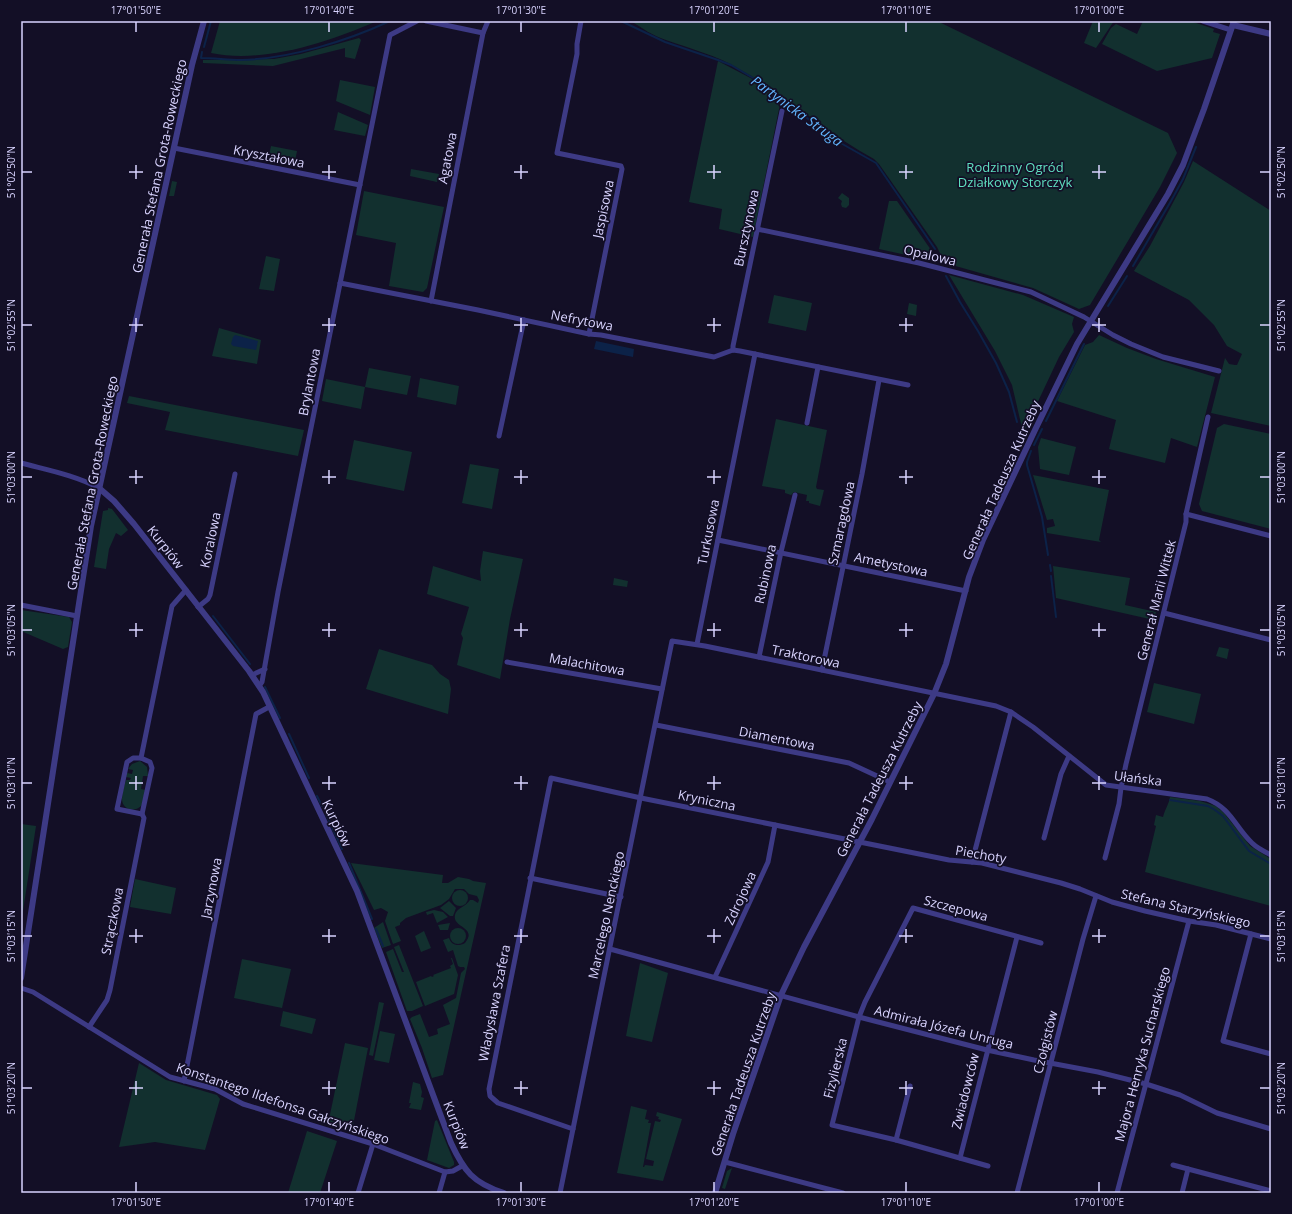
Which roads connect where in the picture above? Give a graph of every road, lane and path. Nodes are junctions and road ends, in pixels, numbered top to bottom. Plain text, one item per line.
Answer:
1 (204, 21) edge
2 (417, 21) edge
3 (426, 21) edge
4 (488, 21) edge
5 (581, 21) edge
6 (1203, 21) edge
7 (1232, 27) edge
8 (483, 33) junction
9 (1271, 34) edge
10 (782, 111) dead end
11 (174, 148) junction
12 (360, 185) junction
13 (757, 230) junction
14 (340, 284) junction
15 (431, 301) junction
16 (524, 320) junction
17 (1091, 321) junction
18 (589, 334) junction
19 (734, 350) junction
20 (755, 354) junction
21 (818, 367) junction
22 (1219, 371) dead end
23 (879, 380) junction
24 (908, 385) dead end
25 (1208, 418) dead end
26 (807, 423) dead end
27 (499, 436) dead end
28 (21, 463) edge
29 (235, 474) dead end
30 (99, 488) junction
31 (795, 495) dead end
32 (1186, 514) junction
33 (1271, 536) edge
34 (718, 540) junction
35 (781, 552) junction
36 (844, 565) junction
37 (186, 590) junction
38 (966, 590) junction
39 (21, 605) edge
40 (198, 607) junction
41 (1164, 612) junction
42 (77, 616) junction
43 (1271, 640) edge
44 (672, 642) joint
45 (697, 644) junction
46 (759, 657) junction
47 (507, 662) dead end
48 (265, 669) junction
49 (822, 670) junction
50 (252, 675) junction
51 (259, 686) junction
52 (662, 689) junction
53 (934, 694) junction
54 (269, 707) junction
55 (1011, 712) junction
56 (656, 725) junction
57 (1069, 756) junction
58 (141, 758) junction
59 (551, 778) joint
60 (890, 782) junction
61 (1121, 788) junction
62 (641, 798) junction
63 (142, 814) junction
64 (775, 825) junction
65 (1044, 838) dead end
66 (860, 841) junction
67 (1271, 855) edge
68 (1105, 858) dead end
69 (972, 862) junction
70 (530, 878) junction
71 (1096, 896) junction
72 (621, 897) junction
73 (1189, 921) junction
74 (1251, 934) junction
75 (1017, 937) junction
76 (1271, 939) edge
77 (1041, 943) dead end
78 (610, 949) junction
79 (715, 977) junction
80 (21, 978) edge
81 (21, 988) edge
82 (781, 996) junction
83 (859, 1017) junction
84 (89, 1027) junction
85 (987, 1050) junction
86 (1271, 1054) edge
87 (1052, 1063) junction
88 (184, 1081) junction
89 (1146, 1084) junction
90 (910, 1086) dead end
91 (573, 1129) junction
92 (1271, 1129) edge
93 (896, 1140) junction
94 (373, 1144) junction
95 (960, 1158) junction
96 (724, 1162) junction
97 (1173, 1165) dead end
98 (462, 1166) junction
99 (988, 1166) dead end
100 (1188, 1169) junction
101 (445, 1172) junction
102 (1271, 1191) edge
103 (358, 1193) edge
104 (439, 1193) edge
105 (504, 1193) edge
106 (560, 1193) edge
107 (715, 1193) edge
108 (843, 1193) edge
109 (1017, 1193) edge
110 (1117, 1193) edge
111 (1182, 1193) edge

1 - 11 street, Generała Stefana Grota-Roweckiego
2 - 12 street, Brylantowa
3 - 8 street
4 - 8 street, Agatowa
5 - 18 street, Jaspisowa
6 - 7 street
7 - 9 street
7 - 17 street, Generała Tadeusza Kutrzeby
8 - 15 street, Agatowa
10 - 13 street, Bursztynowa
11 - 12 street, Kryształowa
11 - 30 street, Generała Stefana Grota-Roweckiego
12 - 14 street, Brylantowa
13 - 17 street, Opalowa
13 - 19 street, Bursztynowa
14 - 15 street, Nefrytowa
14 - 48 street, Brylantowa
15 - 16 street, Nefrytowa
16 - 18 street, Nefrytowa
16 - 27 street
17 - 22 street, Opalowa
17 - 38 street, Generała Tadeusza Kutrzeby
18 - 19 street, Nefrytowa
19 - 20 street
20 - 21 street
20 - 34 street, Turkusowa
21 - 23 street
21 - 26 street
23 - 24 street
23 - 36 street, Szmaragdowa
25 - 32 street, Generał Marii Wittek
28 - 30 street
29 - 40 street, Koralowa
30 - 37 street, Kurpiów
30 - 42 street, Generała Stefana Grota-Roweckiego
31 - 35 street, Rubinowa
32 - 33 street
32 - 41 street, Generał Marii Wittek
34 - 35 street, Ametystowa
34 - 45 street, Turkusowa
35 - 36 street, Ametystowa
35 - 46 street, Rubinowa
36 - 38 street, Ametystowa
36 - 49 street, Szmaragdowa
37 - 40 street, Kurpiów
37 - 58 street
38 - 53 street, Generała Tadeusza Kutrzeby
39 - 42 street
40 - 50 street, Kurpiów
41 - 43 street
41 - 61 street, Generał Marii Wittek
42 - 80 street, Generała Stefana Grota-Roweckiego
44 - 45 street, Traktorowa
44 - 52 street, Marcelego Nenckiego
45 - 46 street, Traktorowa
46 - 49 street, Traktorowa
47 - 52 street, Malachitowa
48 - 50 street
48 - 51 street, Brylantowa
49 - 53 street, Traktorowa
50 - 51 street, Kurpiów
51 - 54 street, Kurpiów
52 - 56 street, Marcelego Nenckiego
53 - 55 street, Ułańska
53 - 60 street, Generała Tadeusza Kutrzeby
54 - 88 street, Jarzynowa
54 - 98 street, Kurpiów
55 - 57 street, Ułańska
55 - 69 street
56 - 60 street, Diamentowa
56 - 62 street, Marcelego Nenckiego
57 - 61 street, Ułańska
57 - 65 street
58 - 63 street, Strączkowa
58 - 63 street
59 - 62 street, Kryniczna
59 - 70 street, Władysława Szafera
60 - 66 street, Generała Tadeusza Kutrzeby
61 - 67 street, Ułańska
61 - 68 street, Generał Marii Wittek
62 - 64 street, Kryniczna
62 - 72 street, Marcelego Nenckiego
63 - 84 street, Strączkowa
64 - 66 street, Kryniczna
64 - 79 street, Zdrojowa
66 - 69 street, Piechoty
66 - 82 street, Generała Tadeusza Kutrzeby
69 - 71 street, Piechoty
70 - 72 street
70 - 91 street, Władysława Szafera
71 - 73 street, Stefana Starzyńskiego
71 - 87 street, Czołgistów
72 - 78 street, Marcelego Nenckiego
73 - 74 street, Stefana Starzyńskiego
73 - 89 street, Majora Henryka Sucharskiego
74 - 76 street, Stefana Starzyńskiego
74 - 86 street
75 - 77 street, Szczepowa
75 - 83 street, Szczepowa
75 - 85 street, Zwiadowców
78 - 79 street, Admirała Józefa Unruga
78 - 91 street, Marcelego Nenckiego
79 - 82 street, Admirała Józefa Unruga
81 - 84 street, Konstantego Ildefonsa Gałczyńskiego
82 - 83 street, Admirała Józefa Unruga
82 - 96 street, Generała Tadeusza Kutrzeby
83 - 85 street, Admirała Józefa Unruga
83 - 93 street, Fizylierska
84 - 88 street, Konstantego Ildefonsa Gałczyńskiego
85 - 87 street, Admirała Józefa Unruga
85 - 95 street, Zwiadowców
87 - 89 street, Admirała Józefa Unruga
87 - 109 street, Czołgistów
88 - 94 street, Konstantego Ildefonsa Gałczyńskiego
89 - 92 street, Admirała Józefa Unruga
89 - 110 street, Majora Henryka Sucharskiego
90 - 93 street
91 - 106 street, Marcelego Nenckiego
93 - 95 street
94 - 101 street, Konstantego Ildefonsa Gałczyńskiego
94 - 103 street
95 - 99 street
96 - 107 street, Generała Tadeusza Kutrzeby
96 - 108 street
97 - 100 street
98 - 101 street
98 - 105 street, Kurpiów
100 - 102 street
100 - 111 street
101 - 104 street

